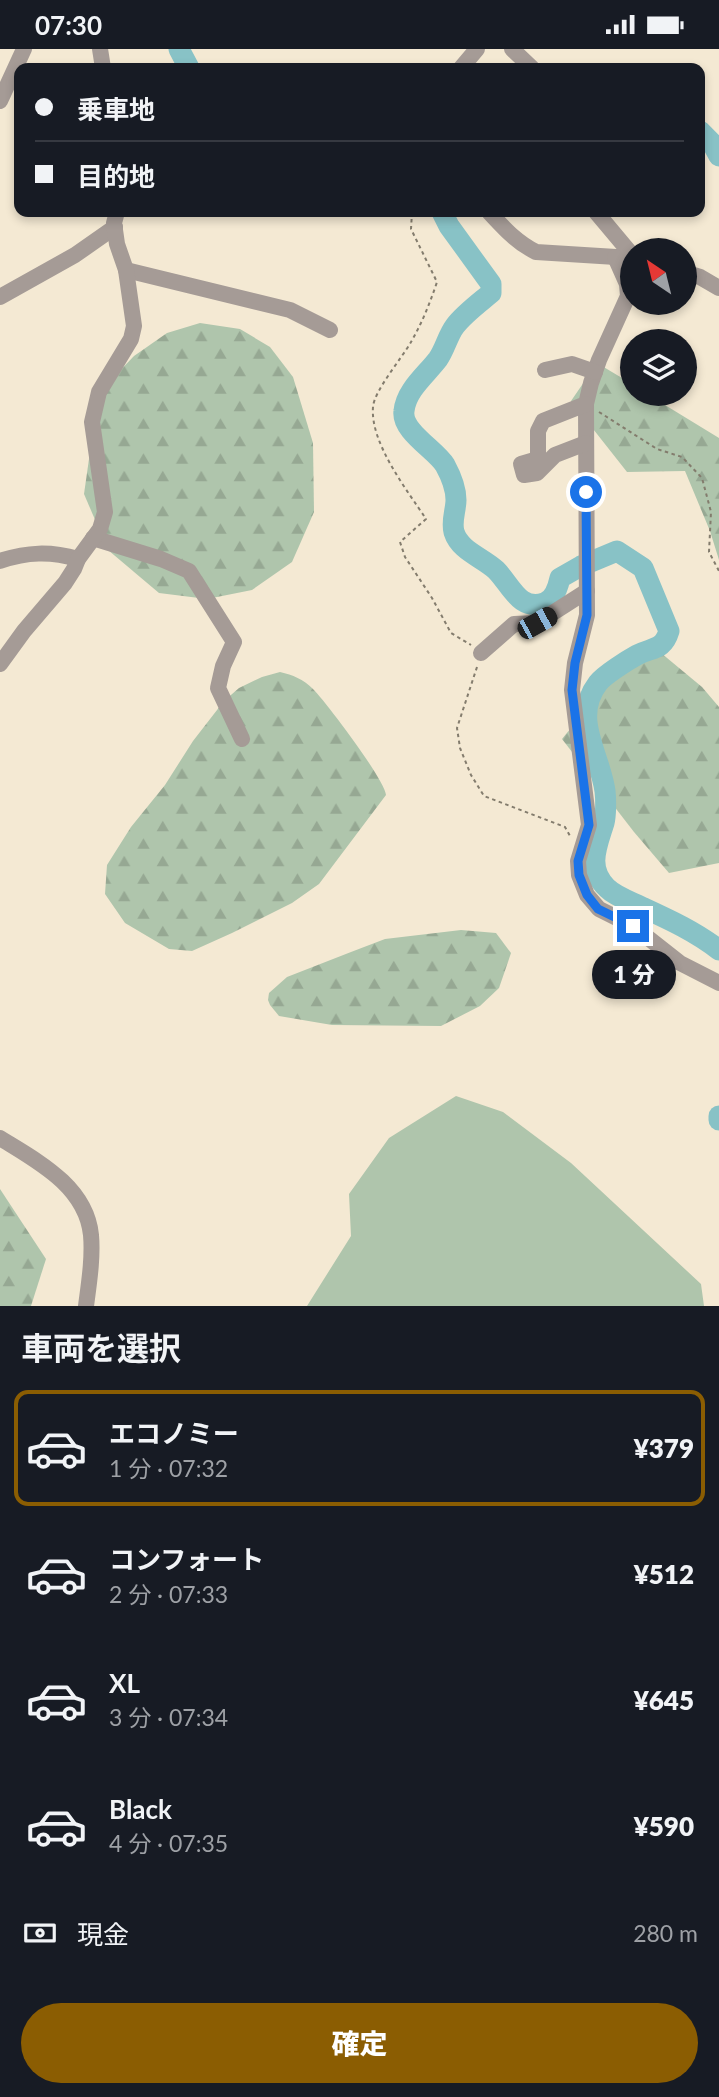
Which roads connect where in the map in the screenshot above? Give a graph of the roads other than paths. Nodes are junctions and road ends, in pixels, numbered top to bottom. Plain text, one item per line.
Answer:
1 (477, 49) edge
2 (512, 49) edge
3 (465, 63) edge
4 (527, 63) edge
5 (14, 71) edge
6 (0, 101) edge
7 (493, 217) edge
8 (599, 217) edge
9 (116, 220) edge
10 (620, 248) edge
11 (620, 257) edge
12 (126, 270) junction
13 (697, 276) edge
14 (719, 288) edge
15 (0, 297) edge
16 (620, 314) edge
17 (330, 330) dead end
18 (545, 370) dead end
19 (595, 372) junction
20 (586, 404) junction
21 (586, 443) junction
22 (93, 538) junction
23 (78, 559) junction
24 (0, 561) edge
25 (587, 591) junction
26 (481, 653) road end
27 (0, 664) edge
28 (242, 739) dead end
29 (719, 983) edge
30 (0, 1138) edge
31 (86, 1306) edge

1 - 3 street
2 - 4 street
5 - 6 street
7 - 11 street
8 - 10 street
9 - 12 street
9 - 15 street
12 - 17 street
12 - 22 street
13 - 14 street
16 - 19 street
18 - 19 street
19 - 20 street
20 - 21 street
20 - 21 street
21 - 25 street
22 - 23 street
22 - 28 street
23 - 24 street
23 - 27 street
25 - 26 street
25 - 29 street
30 - 31 street

